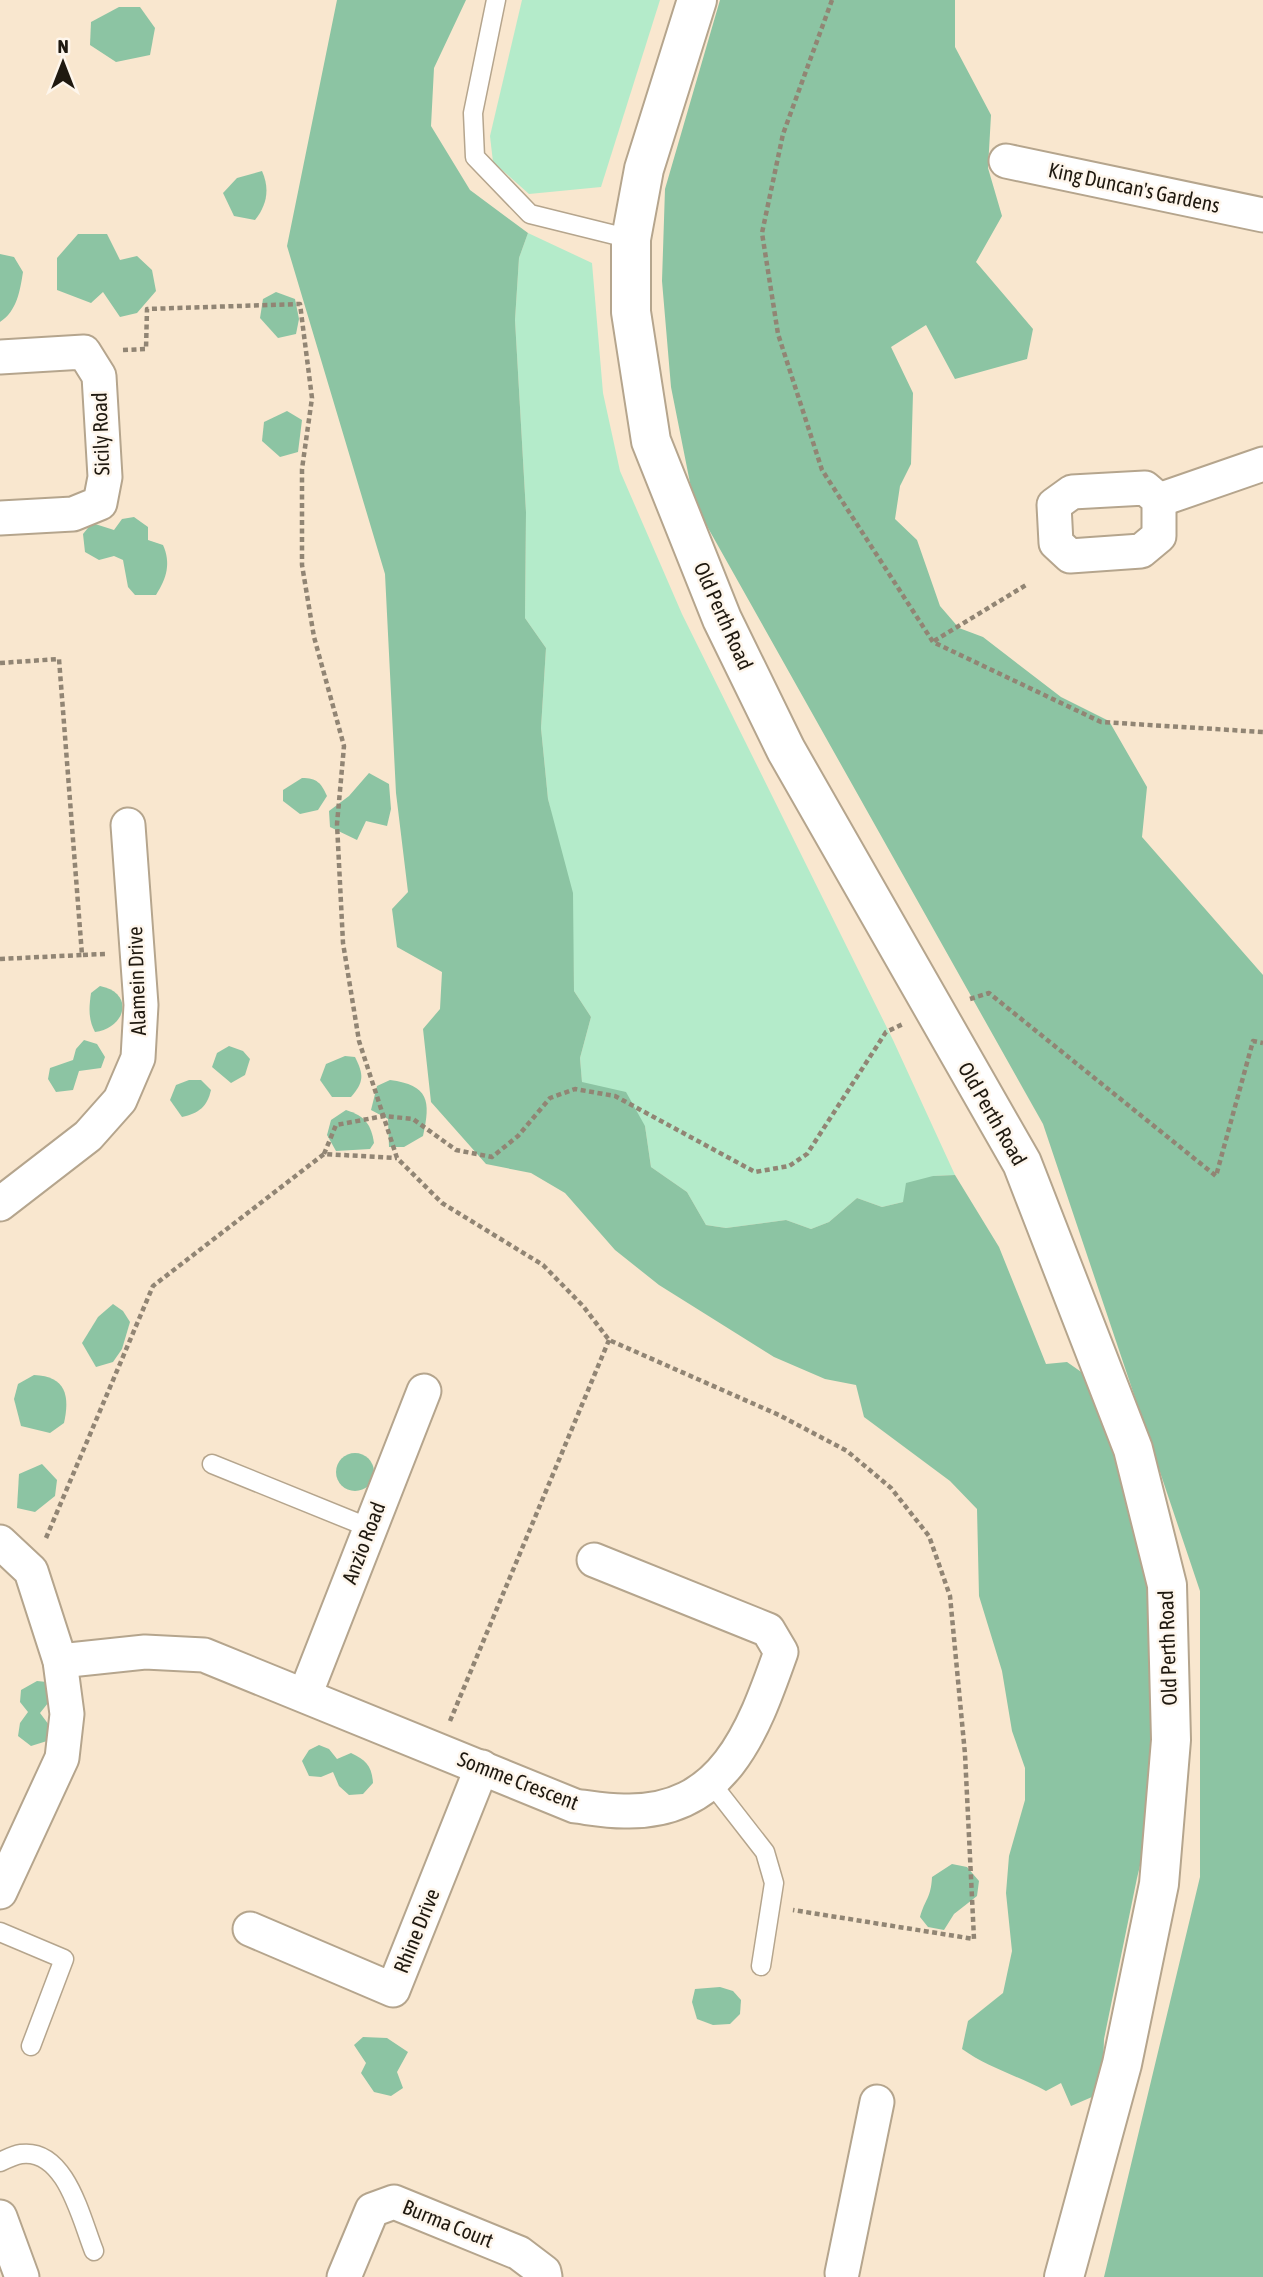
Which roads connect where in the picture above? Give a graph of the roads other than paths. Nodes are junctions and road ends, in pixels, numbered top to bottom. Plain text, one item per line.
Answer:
1 (496, 0) edge
2 (697, 0) edge
3 (1006, 161) dead end
4 (1263, 215) edge
5 (631, 239) junction
6 (0, 357) edge
7 (1263, 464) edge
8 (1159, 500) dead end
9 (0, 518) edge
10 (128, 825) dead end
11 (0, 1204) edge
12 (424, 1391) dead end
13 (212, 1464) dead end
14 (370, 1528) junction
15 (0, 1542) edge
16 (594, 1560) dead end
17 (60, 1661) junction
18 (304, 1695) junction
19 (482, 1767) junction
20 (712, 1784) junction
21 (0, 1892) edge
22 (250, 1929) dead end
23 (0, 1932) edge
24 (761, 1966) dead end
25 (30, 2046) dead end
26 (877, 2102) dead end
27 (0, 2162) edge
28 (0, 2217) edge
29 (94, 2251) dead end
30 (845, 2276) edge
31 (22, 2277) edge
32 (344, 2277) edge
33 (545, 2277) edge
34 (1064, 2277) edge

1 - 5 lane
2 - 5 main road, Old Perth Road
3 - 4 street, King Duncan's Gardens
5 - 34 main road, Old Perth Road
6 - 9 street, Sicily Road
7 - 8 street
10 - 11 street, Alamein Drive
12 - 14 street, Anzio Road
13 - 14 lane
14 - 18 street, Anzio Road
15 - 17 street
16 - 20 street, Somme Crescent
17 - 18 street, Somme Crescent
17 - 21 street
18 - 19 street, Somme Crescent
19 - 20 street, Somme Crescent
19 - 22 street, Rhine Drive
20 - 24 lane
23 - 25 lane
26 - 30 street
27 - 29 lane
28 - 31 street
32 - 33 street, Burma Court

